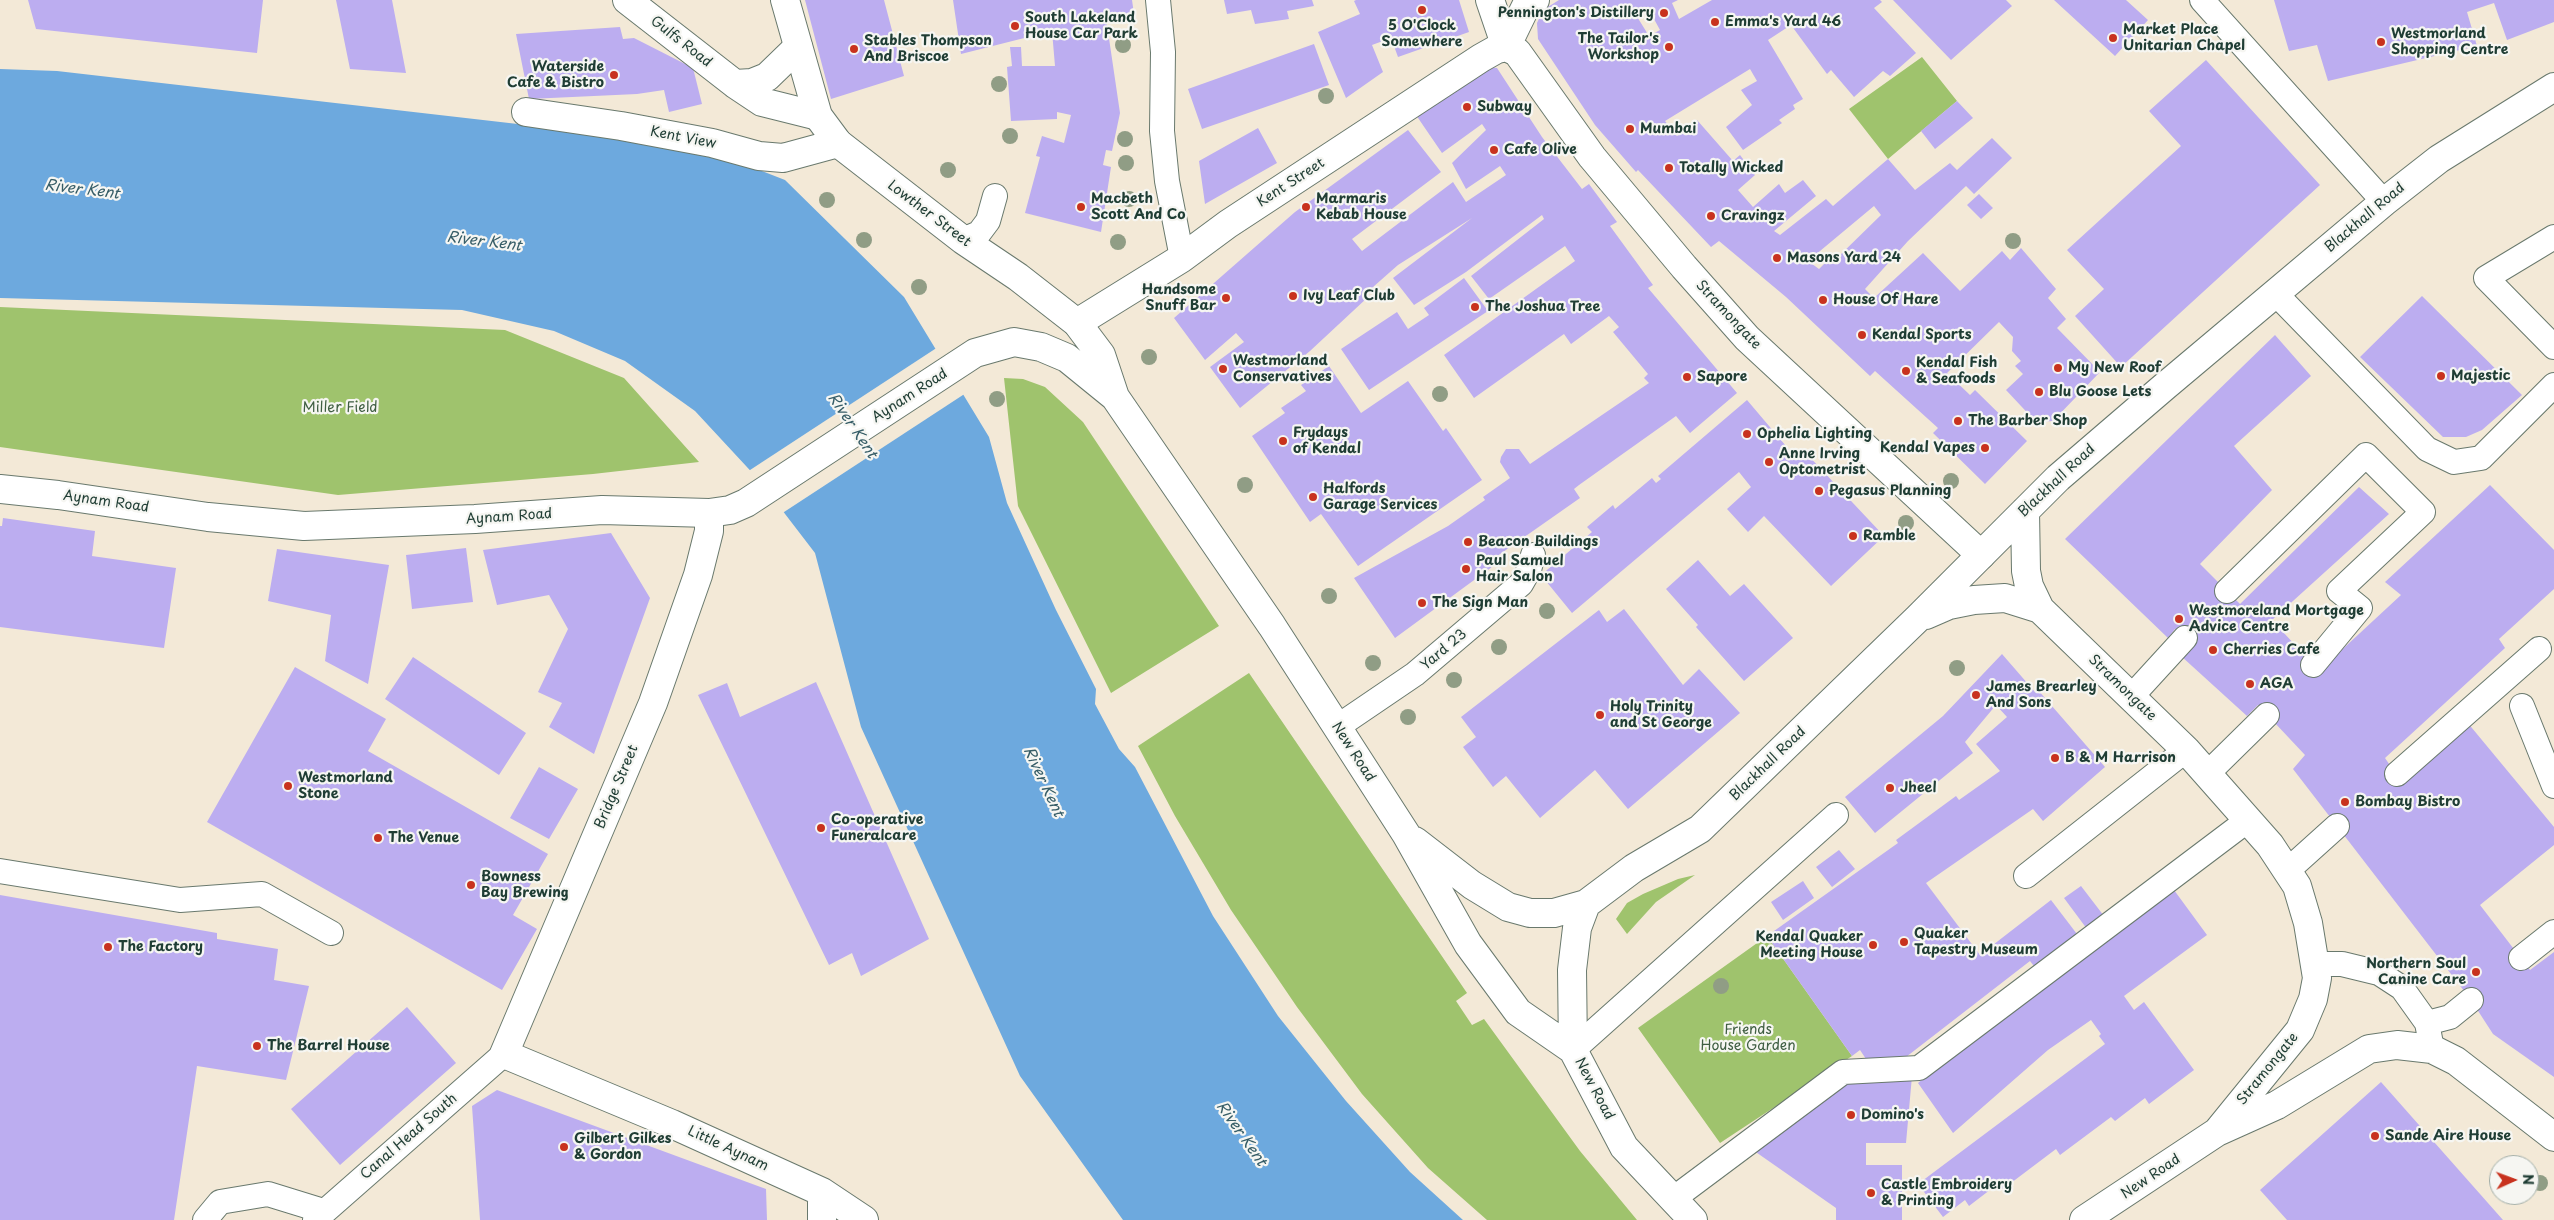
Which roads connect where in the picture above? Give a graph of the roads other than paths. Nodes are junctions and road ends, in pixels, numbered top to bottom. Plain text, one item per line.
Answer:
1 (627, 0) edge
2 (786, 0) edge
3 (1158, 0) edge
4 (1490, 0) edge
5 (1536, 0) edge
6 (2202, 0) edge
7 (798, 47) junction
8 (1506, 48) junction
9 (734, 84) junction
10 (2554, 87) edge
11 (526, 112) dead end
12 (818, 116) junction
13 (838, 143) junction
14 (995, 196) dead end
15 (2384, 202) junction
16 (2554, 237) edge
17 (963, 240) junction
18 (1182, 258) junction
19 (2275, 293) junction
20 (1077, 323) junction
21 (2554, 347) edge
22 (975, 353) joint
23 (2552, 388) edge
24 (1115, 397) junction
25 (0, 489) edge
26 (2025, 511) junction
27 (709, 513) junction
28 (1533, 555) dead end
29 (1981, 555) junction
30 (2227, 591) dead end
31 (2040, 609) junction
32 (1918, 618) junction
33 (2184, 638) dead end
34 (2539, 649) dead end
35 (2313, 665) dead end
36 (2131, 696) junction
37 (2522, 706) dead end
38 (2267, 715) dead end
39 (1337, 727) junction
40 (2186, 750) junction
41 (2208, 773) junction
42 (2396, 774) dead end
43 (2554, 786) edge
44 (1836, 815) dead end
45 (2248, 820) junction
46 (2337, 826) dead end
47 (1406, 834) junction
48 (0, 871) edge
49 (2287, 872) junction
50 (2026, 876) dead end
51 (1586, 904) junction
52 (2554, 932) edge
53 (331, 933) dead end
54 (2520, 958) dead end
55 (2316, 964) junction
56 (2471, 1000) dead end
57 (2430, 1036) junction
58 (1573, 1050) junction
59 (504, 1054) junction
60 (2217, 1132) junction
61 (2554, 1137) edge
62 (822, 1192) junction
63 (1673, 1199) junction
64 (319, 1216) edge
65 (205, 1220) edge
66 (822, 1220) edge
67 (864, 1220) edge
68 (1693, 1220) edge
69 (2084, 1220) edge

1 - 9 main road, Gulfs Road
2 - 7 main road, Lowther Street
3 - 18 lane
4 - 8 main road
5 - 8 main road
6 - 15 lane
7 - 9 main road
7 - 12 main road, Lowther Street
8 - 18 main road, Kent Street
8 - 29 main road, Stramongate
9 - 12 main road, Gulfs Road
10 - 15 main road, Blackhall Road
11 - 13 main road, Kent View
12 - 13 main road, Lowther Street
13 - 17 main road, Lowther Street
14 - 17 lane
15 - 19 main road, Blackhall Road
16 - 21 lane
17 - 20 main road, Lowther Street
18 - 20 main road, Kent Street
19 - 23 lane
19 - 26 main road, Blackhall Road
20 - 24 main road, Lowther Street
22 - 24 main road, New Road
22 - 27 main road, Aynam Road
24 - 39 main road, New Road
25 - 27 main road, Aynam Road
26 - 29 main road, Blackhall Road
26 - 31 main road, Stramongate
27 - 59 main road, Bridge Street
28 - 39 lane, Yard 23
29 - 32 main road, Blackhall Road
30 - 35 lane
31 - 32 main road
31 - 36 main road, Stramongate
32 - 51 main road, Blackhall Road
33 - 36 lane
34 - 42 lane
36 - 40 main road, Stramongate
37 - 43 lane
38 - 41 lane
39 - 47 main road, New Road
40 - 41 main road, Stramongate
40 - 50 lane
41 - 45 main road, Stramongate
44 - 58 lane
45 - 49 main road, Stramongate
45 - 63 lane
46 - 49 lane
47 - 51 main road, Blackhall Road
47 - 58 main road, New Road
48 - 53 lane
49 - 55 main road, Stramongate
51 - 58 main road
52 - 54 lane
55 - 57 lane
55 - 60 main road, Stramongate
56 - 57 lane
57 - 60 main road, Stramongate
57 - 61 main road, Stramongate
58 - 63 main road, New Road
59 - 62 main road, Little Aynam
59 - 64 lane, Canal Head South
60 - 69 main road, New Road
62 - 66 main road
62 - 67 main road, Little Aynam
63 - 68 main road, New Road
64 - 65 lane

